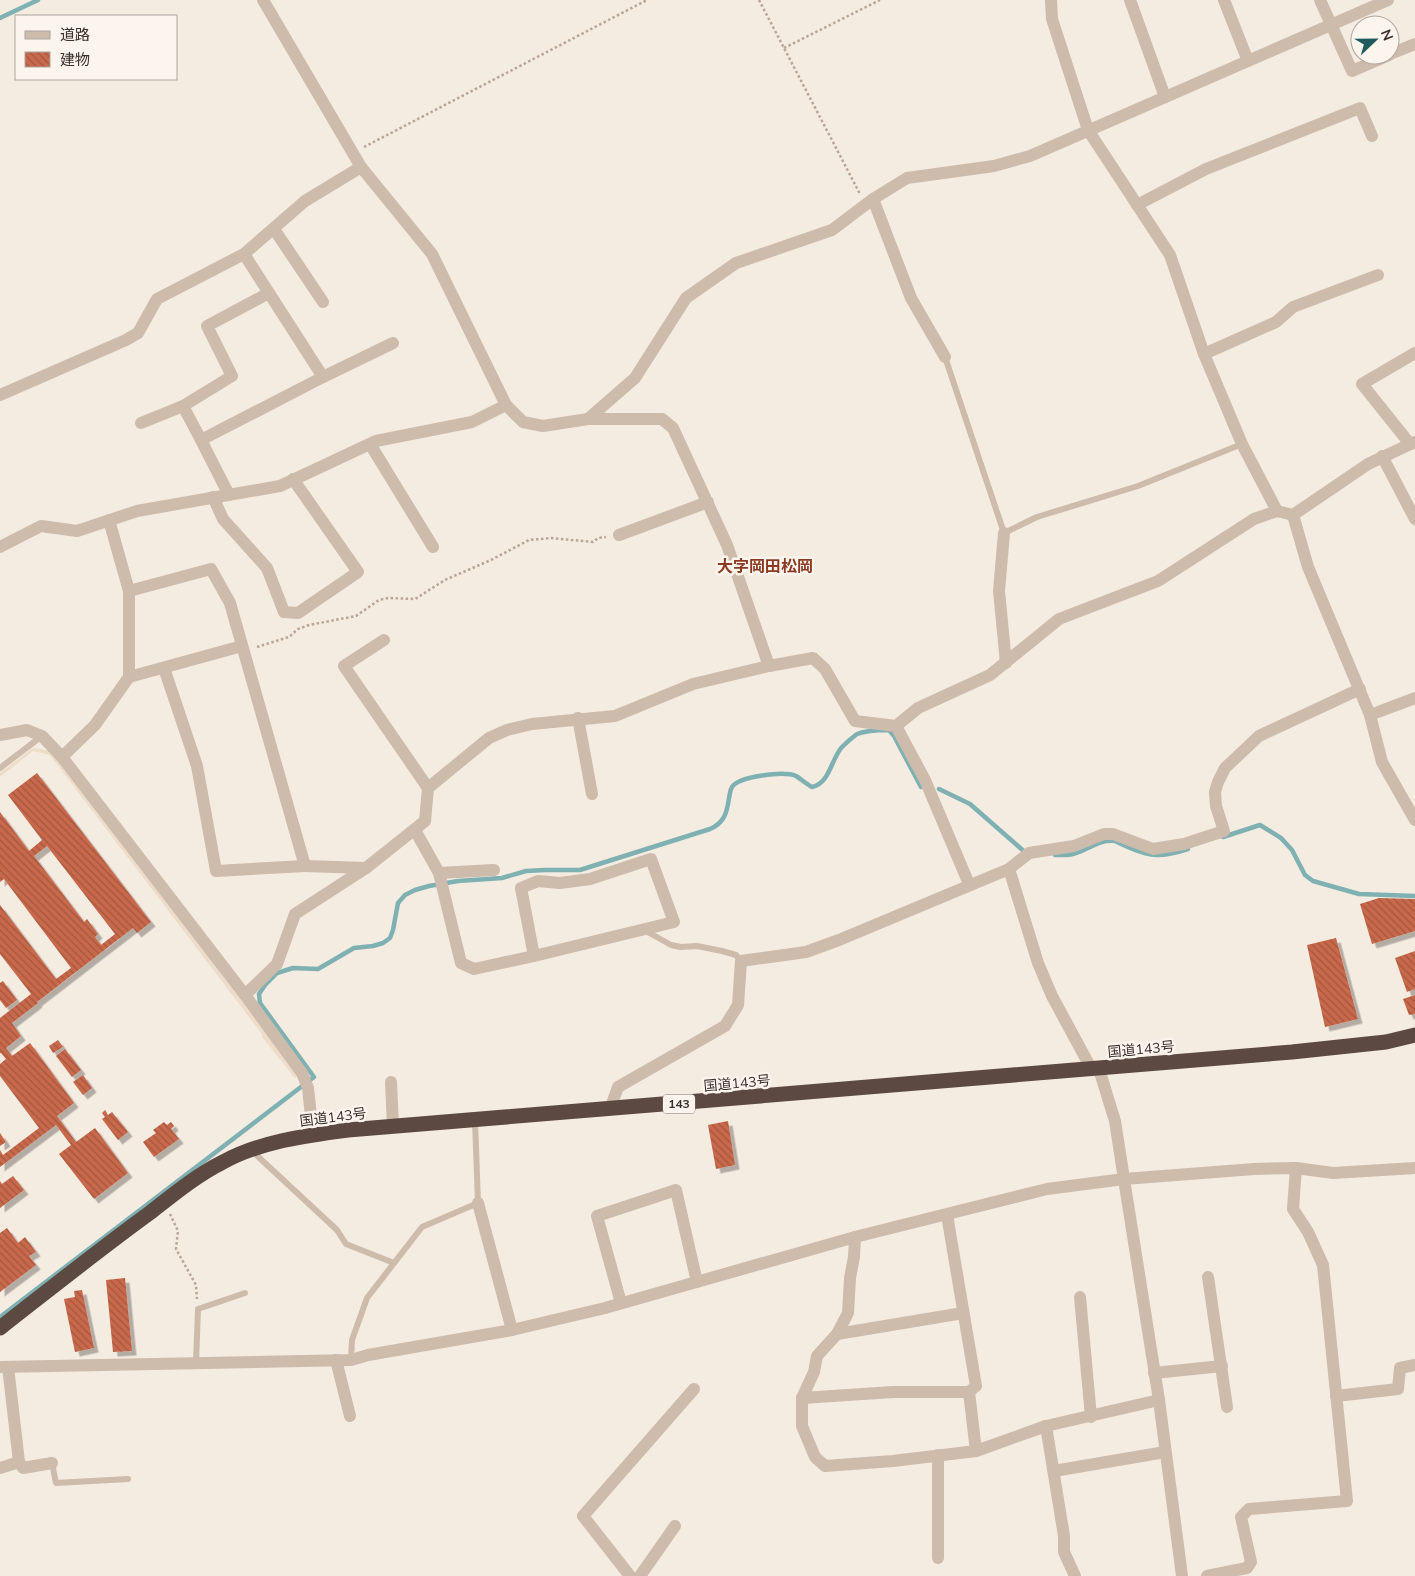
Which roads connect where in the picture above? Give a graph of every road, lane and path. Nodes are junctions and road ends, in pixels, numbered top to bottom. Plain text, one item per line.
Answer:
1 (263, 0) edge
2 (647, 0) edge
3 (759, 0) edge
4 (880, 0) edge
5 (1051, 0) edge
6 (1130, 0) edge
7 (1224, 0) edge
8 (1320, 0) edge
9 (1388, 0) edge
10 (1330, 25) junction
11 (1415, 44) edge
12 (784, 48) junction
13 (1400, 50) edge
14 (1248, 61) junction
15 (1366, 65) edge
16 (1165, 97) junction
17 (1088, 130) junction
18 (1372, 136) dead end
19 (352, 153) junction
20 (361, 167) junction
21 (870, 202) junction
22 (1137, 205) junction
23 (274, 229) junction
24 (244, 254) junction
25 (1378, 275) dead end
26 (269, 293) junction
27 (323, 302) dead end
28 (393, 343) dead end
29 (1415, 352) edge
30 (1204, 354) junction
31 (945, 357) joint
32 (323, 377) junction
33 (0, 395) edge
34 (183, 406) junction
35 (506, 406) junction
36 (588, 419) junction
37 (141, 423) dead end
38 (201, 440) junction
39 (1413, 443) edge
40 (370, 444) junction
41 (1242, 444) junction
42 (1382, 456) junction
43 (293, 479) junction
44 (229, 495) junction
45 (213, 497) junction
46 (708, 502) junction
47 (1277, 511) junction
48 (1293, 515) junction
49 (1415, 519) edge
50 (109, 520) junction
51 (1004, 533) junction
52 (619, 535) joint
53 (0, 547) edge
54 (433, 547) dead end
55 (129, 591) junction
56 (384, 640) dead end
57 (243, 649) junction
58 (1006, 663) junction
59 (769, 666) junction
60 (164, 668) junction
61 (129, 677) junction
62 (1360, 689) junction
63 (1415, 698) edge
64 (1370, 715) junction
65 (578, 718) junction
66 (896, 726) junction
67 (0, 735) edge
68 (42, 736) junction
69 (62, 757) junction
70 (0, 768) edge
71 (428, 788) junction
72 (592, 794) dead end
73 (1415, 820) edge
74 (415, 830) junction
75 (305, 866) junction
76 (366, 868) junction
77 (1009, 869) junction
78 (494, 870) dead end
79 (440, 879) junction
80 (970, 884) junction
81 (643, 930) junction
82 (534, 956) junction
83 (741, 961) junction
84 (245, 996) junction
85 (1415, 1035) edge
86 (1096, 1070) junction
87 (391, 1082) dead end
88 (610, 1109) junction
89 (475, 1120) junction
90 (393, 1127) junction
91 (313, 1135) junction
92 (251, 1150) junction
93 (1296, 1168) junction
94 (1415, 1168) edge
95 (1124, 1179) junction
96 (165, 1201) junction
97 (478, 1203) junction
98 (947, 1215) junction
99 (855, 1237) junction
100 (394, 1264) junction
101 (1208, 1277) dead end
102 (697, 1282) junction
103 (244, 1293) dead end
104 (1080, 1297) dead end
105 (621, 1303) junction
106 (198, 1309) junction
107 (963, 1313) junction
108 (0, 1328) edge
109 (512, 1330) junction
110 (837, 1334) junction
111 (336, 1360) junction
112 (351, 1360) junction
113 (196, 1363) junction
114 (1415, 1365) edge
115 (1222, 1366) junction
116 (4, 1367) edge
117 (1154, 1372) junction
118 (694, 1390) dead end
119 (969, 1392) junction
120 (1336, 1396) junction
121 (802, 1398) junction
122 (1159, 1400) junction
123 (1227, 1406) dead end
124 (350, 1416) dead end
125 (1091, 1416) junction
126 (1046, 1426) junction
127 (976, 1450) junction
128 (1165, 1452) junction
129 (938, 1455) junction
130 (20, 1462) junction
131 (52, 1463) joint
132 (0, 1468) edge
133 (1054, 1471) junction
134 (128, 1480) dead end
135 (675, 1526) dead end
136 (938, 1558) dead end
137 (630, 1576) edge
138 (640, 1576) edge
139 (1075, 1576) edge
140 (1182, 1576) edge
141 (1207, 1576) edge

1 - 19 street
2 - 19 path
3 - 12 path
4 - 12 path
5 - 17 street
6 - 16 street
7 - 14 street
8 - 10 street
9 - 10 street
10 - 14 street
10 - 15 street
11 - 13 street
12 - 21 path
14 - 16 street
16 - 17 street
17 - 21 street
17 - 22 street
18 - 22 street
19 - 20 street
20 - 23 street
20 - 35 street
21 - 31 street
21 - 36 street
22 - 30 street
23 - 24 street
23 - 27 street
24 - 26 street
24 - 33 street
25 - 30 street
26 - 32 street
26 - 34 street
28 - 32 street
29 - 39 street
30 - 41 street
31 - 51 lane
32 - 38 street
34 - 37 street
34 - 38 street
35 - 36 street
35 - 40 street
36 - 46 street
38 - 44 street
39 - 42 street
40 - 43 street
40 - 54 street
41 - 47 street
41 - 51 lane
42 - 48 street
42 - 49 street
43 - 44 street
43 - 45 street
44 - 45 street
45 - 50 street
46 - 52 street
46 - 59 street
47 - 48 street
47 - 58 street
48 - 62 street
50 - 53 street
50 - 55 street
51 - 58 street
52 - 57 path
55 - 57 street
55 - 61 street
56 - 71 street
57 - 60 street
57 - 75 street
58 - 66 street
59 - 65 street
59 - 66 street
60 - 61 street
60 - 75 street
61 - 69 street
62 - 64 street
62 - 77 street
63 - 64 street
64 - 73 street
65 - 71 street
65 - 72 street
66 - 80 street
67 - 68 street
68 - 69 street
68 - 70 lane
69 - 84 street
71 - 74 street
74 - 76 street
74 - 79 street
75 - 76 street
76 - 84 street
77 - 80 street
77 - 86 street
78 - 79 street
79 - 82 street
80 - 83 street
81 - 82 street
81 - 82 street
81 - 83 lane
83 - 88 street
84 - 91 street
85 - 86 highway, 国道143号 / 143
86 - 88 highway, 国道143号 / 143
86 - 95 street
87 - 90 street
88 - 89 highway, 国道143号 / 143
89 - 90 highway, 国道143号 / 143
89 - 97 lane
90 - 91 highway, 国道143号 / 143
91 - 92 highway, 国道143号 / 143
92 - 96 highway, 国道143号 / 143
92 - 100 lane
93 - 94 street
93 - 95 street
93 - 120 street
95 - 98 street
95 - 117 street
96 - 106 path
96 - 108 highway, 国道143号 / 143
97 - 100 lane
97 - 109 street
98 - 99 street
98 - 107 street
99 - 102 street
99 - 110 street
100 - 112 lane
101 - 115 street
102 - 105 street
102 - 105 street
103 - 106 lane
104 - 125 street
105 - 109 street
106 - 113 lane
107 - 110 street
107 - 119 street
109 - 112 street
110 - 121 street
111 - 112 street
111 - 113 street
111 - 124 street
113 - 116 street
114 - 120 street
115 - 117 street
115 - 123 street
116 - 130 street
117 - 122 street
118 - 137 street
119 - 121 street
119 - 127 street
120 - 141 street
121 - 129 street
122 - 125 street
122 - 128 street
125 - 126 street
126 - 127 street
126 - 133 street
127 - 129 street
128 - 133 street
128 - 140 street
129 - 136 street
130 - 131 street
130 - 132 street
131 - 134 lane
133 - 139 street
135 - 138 street

